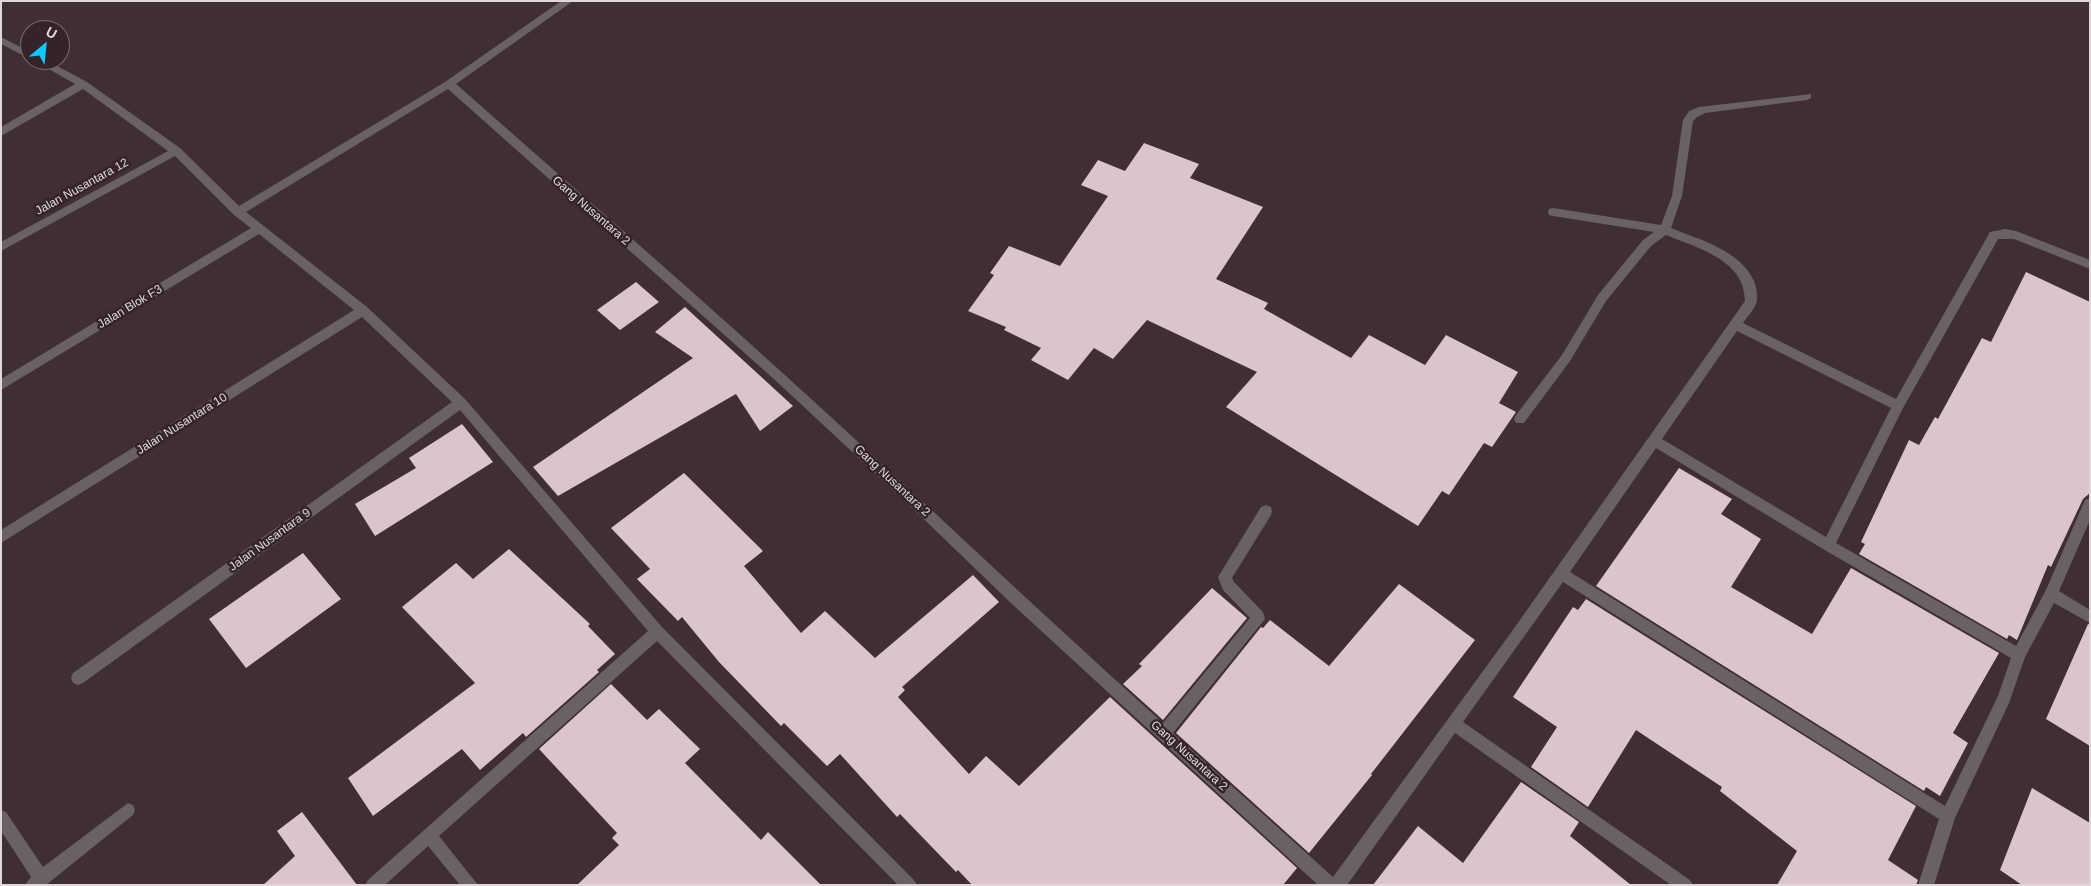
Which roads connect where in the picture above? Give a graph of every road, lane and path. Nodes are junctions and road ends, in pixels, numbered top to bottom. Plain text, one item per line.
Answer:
1 (568, 1) edge
2 (1, 40) edge
3 (20, 50) edge
4 (57, 70) edge
5 (83, 84) junction
6 (448, 84) junction
7 (1806, 96) dead end
8 (1, 132) edge
9 (176, 151) junction
10 (238, 212) junction
11 (1553, 212) dead end
12 (259, 230) junction
13 (1665, 230) junction
14 (1, 247) edge
15 (2090, 265) edge
16 (363, 310) junction
17 (1736, 325) junction
18 (1, 384) edge
19 (461, 403) junction
20 (1898, 406) junction
21 (1520, 419) dead end
22 (1654, 440) junction
23 (2090, 504) edge
24 (1266, 511) dead end
25 (1, 537) edge
26 (1828, 545) junction
27 (1561, 574) junction
28 (2051, 594) junction
29 (2090, 617) edge
30 (658, 632) junction
31 (2019, 655) junction
32 (78, 678) dead end
33 (1454, 724) junction
34 (1164, 733) junction
35 (128, 810) dead end
36 (1, 816) edge
37 (1948, 816) junction
38 (429, 836) junction
39 (37, 882) edge
40 (373, 885) edge
41 (470, 885) edge
42 (909, 885) edge
43 (1330, 885) edge
44 (1337, 885) edge
45 (1685, 885) edge
46 (1926, 885) edge

1 - 6 street
2 - 3 street
4 - 5 street
5 - 8 street
5 - 9 street
6 - 10 street
6 - 34 street, Gang Nusantara 2
7 - 13 street
9 - 10 street
9 - 14 street, Jalan Nusantara 12
10 - 12 street
11 - 13 street
12 - 16 street
12 - 18 street, Jalan Blok F3
13 - 17 street
13 - 21 street
15 - 20 street
16 - 19 street
16 - 25 street, Jalan Nusantara 10
17 - 20 street
17 - 22 street
19 - 30 street
19 - 32 street, Jalan Nusantara 9
20 - 26 street
22 - 26 street
22 - 27 street
23 - 28 street
24 - 34 street
26 - 31 street
27 - 33 street
27 - 37 street
28 - 29 street
28 - 31 street
30 - 38 street
30 - 42 street
31 - 37 street
33 - 44 street
33 - 45 street
34 - 43 street, Gang Nusantara 2
35 - 39 street
36 - 39 street
37 - 46 street
38 - 40 street
38 - 41 street

